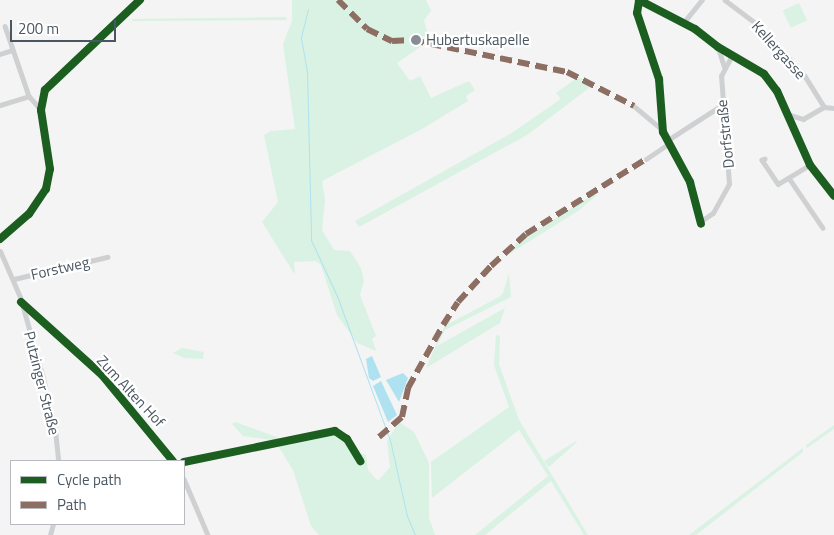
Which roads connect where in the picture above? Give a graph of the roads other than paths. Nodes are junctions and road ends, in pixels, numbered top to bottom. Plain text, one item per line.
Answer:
1 (140, 0) edge
2 (639, 0) edge
3 (702, 0) edge
4 (726, 0) edge
5 (684, 22) junction
6 (5, 26) dead end
7 (718, 47) junction
8 (12, 50) junction
9 (0, 54) edge
10 (732, 55) junction
11 (724, 66) junction
12 (29, 96) junction
13 (0, 105) edge
14 (722, 105) junction
15 (634, 106) dead end
16 (824, 107) junction
17 (834, 108) edge
18 (41, 110) junction
19 (787, 114) junction
20 (663, 130) junction
21 (669, 141) junction
22 (765, 158) dead end
23 (646, 159) dead end
24 (810, 165) junction
25 (790, 178) junction
26 (834, 196) edge
27 (823, 228) dead end
28 (0, 239) edge
29 (0, 251) edge
30 (107, 257) dead end
31 (14, 279) junction
32 (21, 302) junction
33 (58, 460) edge
34 (172, 460) edge
35 (360, 460) dead end
36 (185, 462) edge
37 (185, 481) edge
38 (208, 535) edge

1 - 18 street
2 - 5 street
2 - 20 street
3 - 5 street
4 - 16 street, Kellergasse
5 - 7 street
6 - 8 street
7 - 10 street
7 - 11 street, Dorfstraße
8 - 9 street
8 - 12 street
10 - 11 street
10 - 19 street
11 - 14 street, Dorfstraße
12 - 13 street
12 - 18 street
14 - 21 street
14 - 21 street, Dorfstraße
15 - 20 street
16 - 17 street
16 - 19 street
18 - 28 street
19 - 24 street
20 - 21 street
21 - 23 street
22 - 25 street
24 - 25 street
24 - 26 street
25 - 27 street
29 - 31 street, Putzinger Straße
30 - 31 street, Forstweg
31 - 32 street, Putzinger Straße
32 - 33 street, Putzinger Straße
32 - 34 street, Zum Alten Hof
35 - 36 street
37 - 38 street

